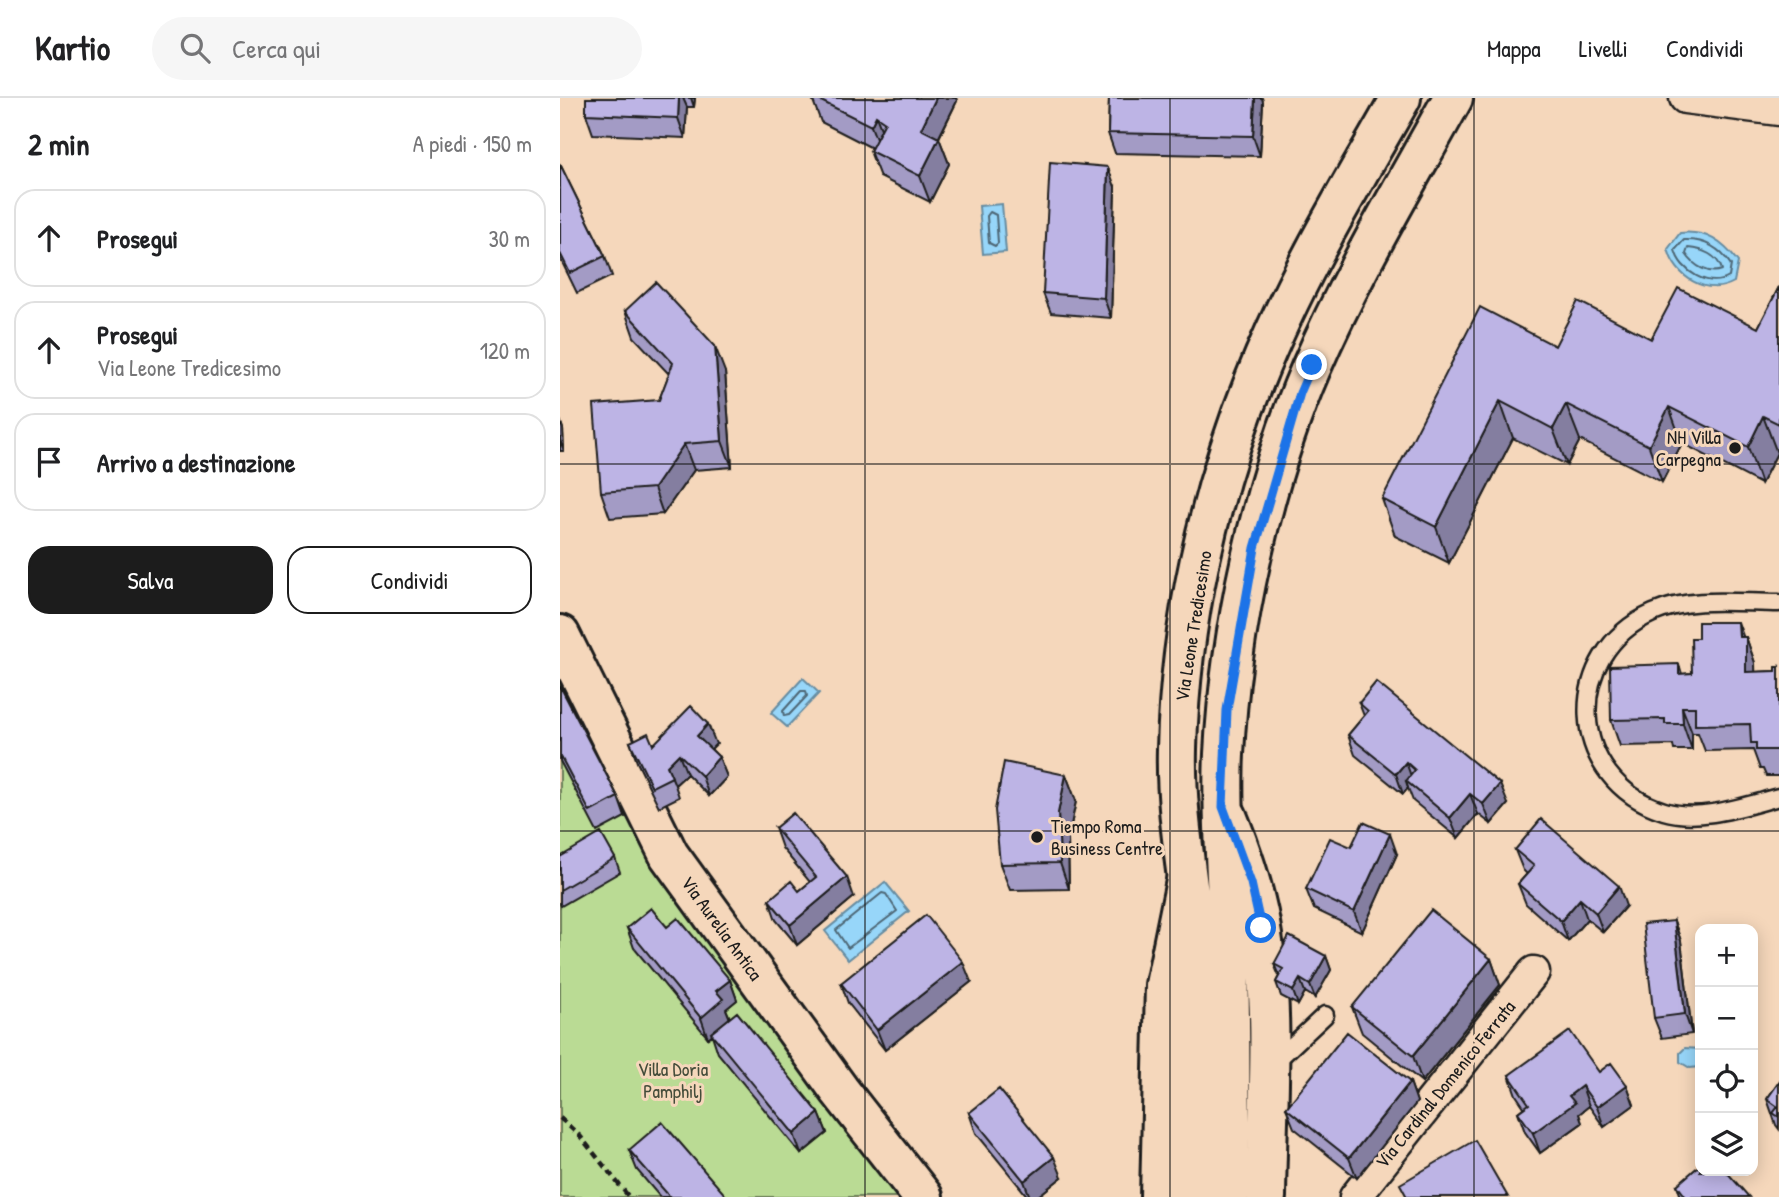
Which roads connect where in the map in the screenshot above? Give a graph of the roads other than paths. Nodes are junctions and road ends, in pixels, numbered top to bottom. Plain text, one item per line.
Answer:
1 (1401, 98) edge
2 (1453, 98) edge
3 (1685, 98) edge
4 (1779, 110) edge
5 (1779, 603) edge
6 (560, 635) edge
7 (1779, 797) edge
8 (1223, 807) junction
9 (1186, 879) junction
10 (1534, 972) dead end
11 (1325, 1015) dead end
12 (1268, 1069) junction
13 (922, 1197) edge
14 (1160, 1197) edge
15 (1195, 1197) edge
16 (1229, 1197) edge
17 (1266, 1197) edge
18 (1355, 1197) edge

1 - 9 main road, Via Leone Tredicesimo
2 - 8 main road
3 - 4 street
5 - 7 lane
6 - 13 main road, Via Aurelia Antica
8 - 12 main road
8 - 16 main road
9 - 14 main road
9 - 15 main road, Via Leone Tredicesimo
10 - 18 street, Via Cardinal Domenico Ferrata
11 - 12 lane
12 - 17 main road

